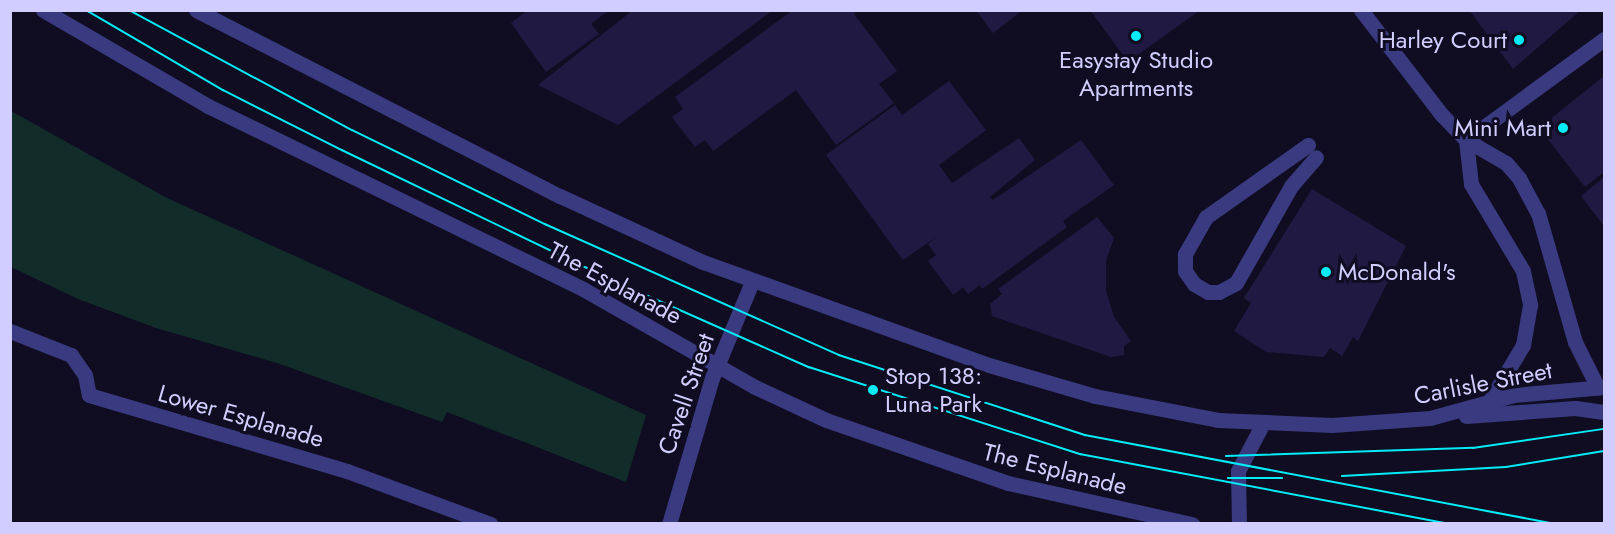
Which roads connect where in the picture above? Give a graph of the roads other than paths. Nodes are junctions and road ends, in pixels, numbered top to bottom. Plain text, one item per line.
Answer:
1 (43, 10) edge
2 (196, 10) edge
3 (1361, 10) edge
4 (1605, 39) edge
5 (1466, 140) junction
6 (1312, 151) joint
7 (752, 282) junction
8 (10, 331) edge
9 (718, 365) junction
10 (1601, 387) edge
11 (1489, 402) junction
12 (1605, 412) edge
13 (1430, 418) junction
14 (1263, 423) junction
15 (486, 523) edge
16 (669, 524) edge
17 (1192, 524) edge
18 (1239, 524) edge

1 - 9 street, The Esplanade
2 - 7 street
3 - 5 street
4 - 5 street
5 - 10 street
5 - 11 street
6 - 6 street
7 - 9 street, Cavell Street
7 - 14 street
8 - 15 street, Lower Esplanade
9 - 16 street, Cavell Street
9 - 17 street, The Esplanade
10 - 11 street, Carlisle Street
11 - 13 street, Carlisle Street
12 - 13 street
13 - 14 street, Carlisle Street
14 - 18 street

